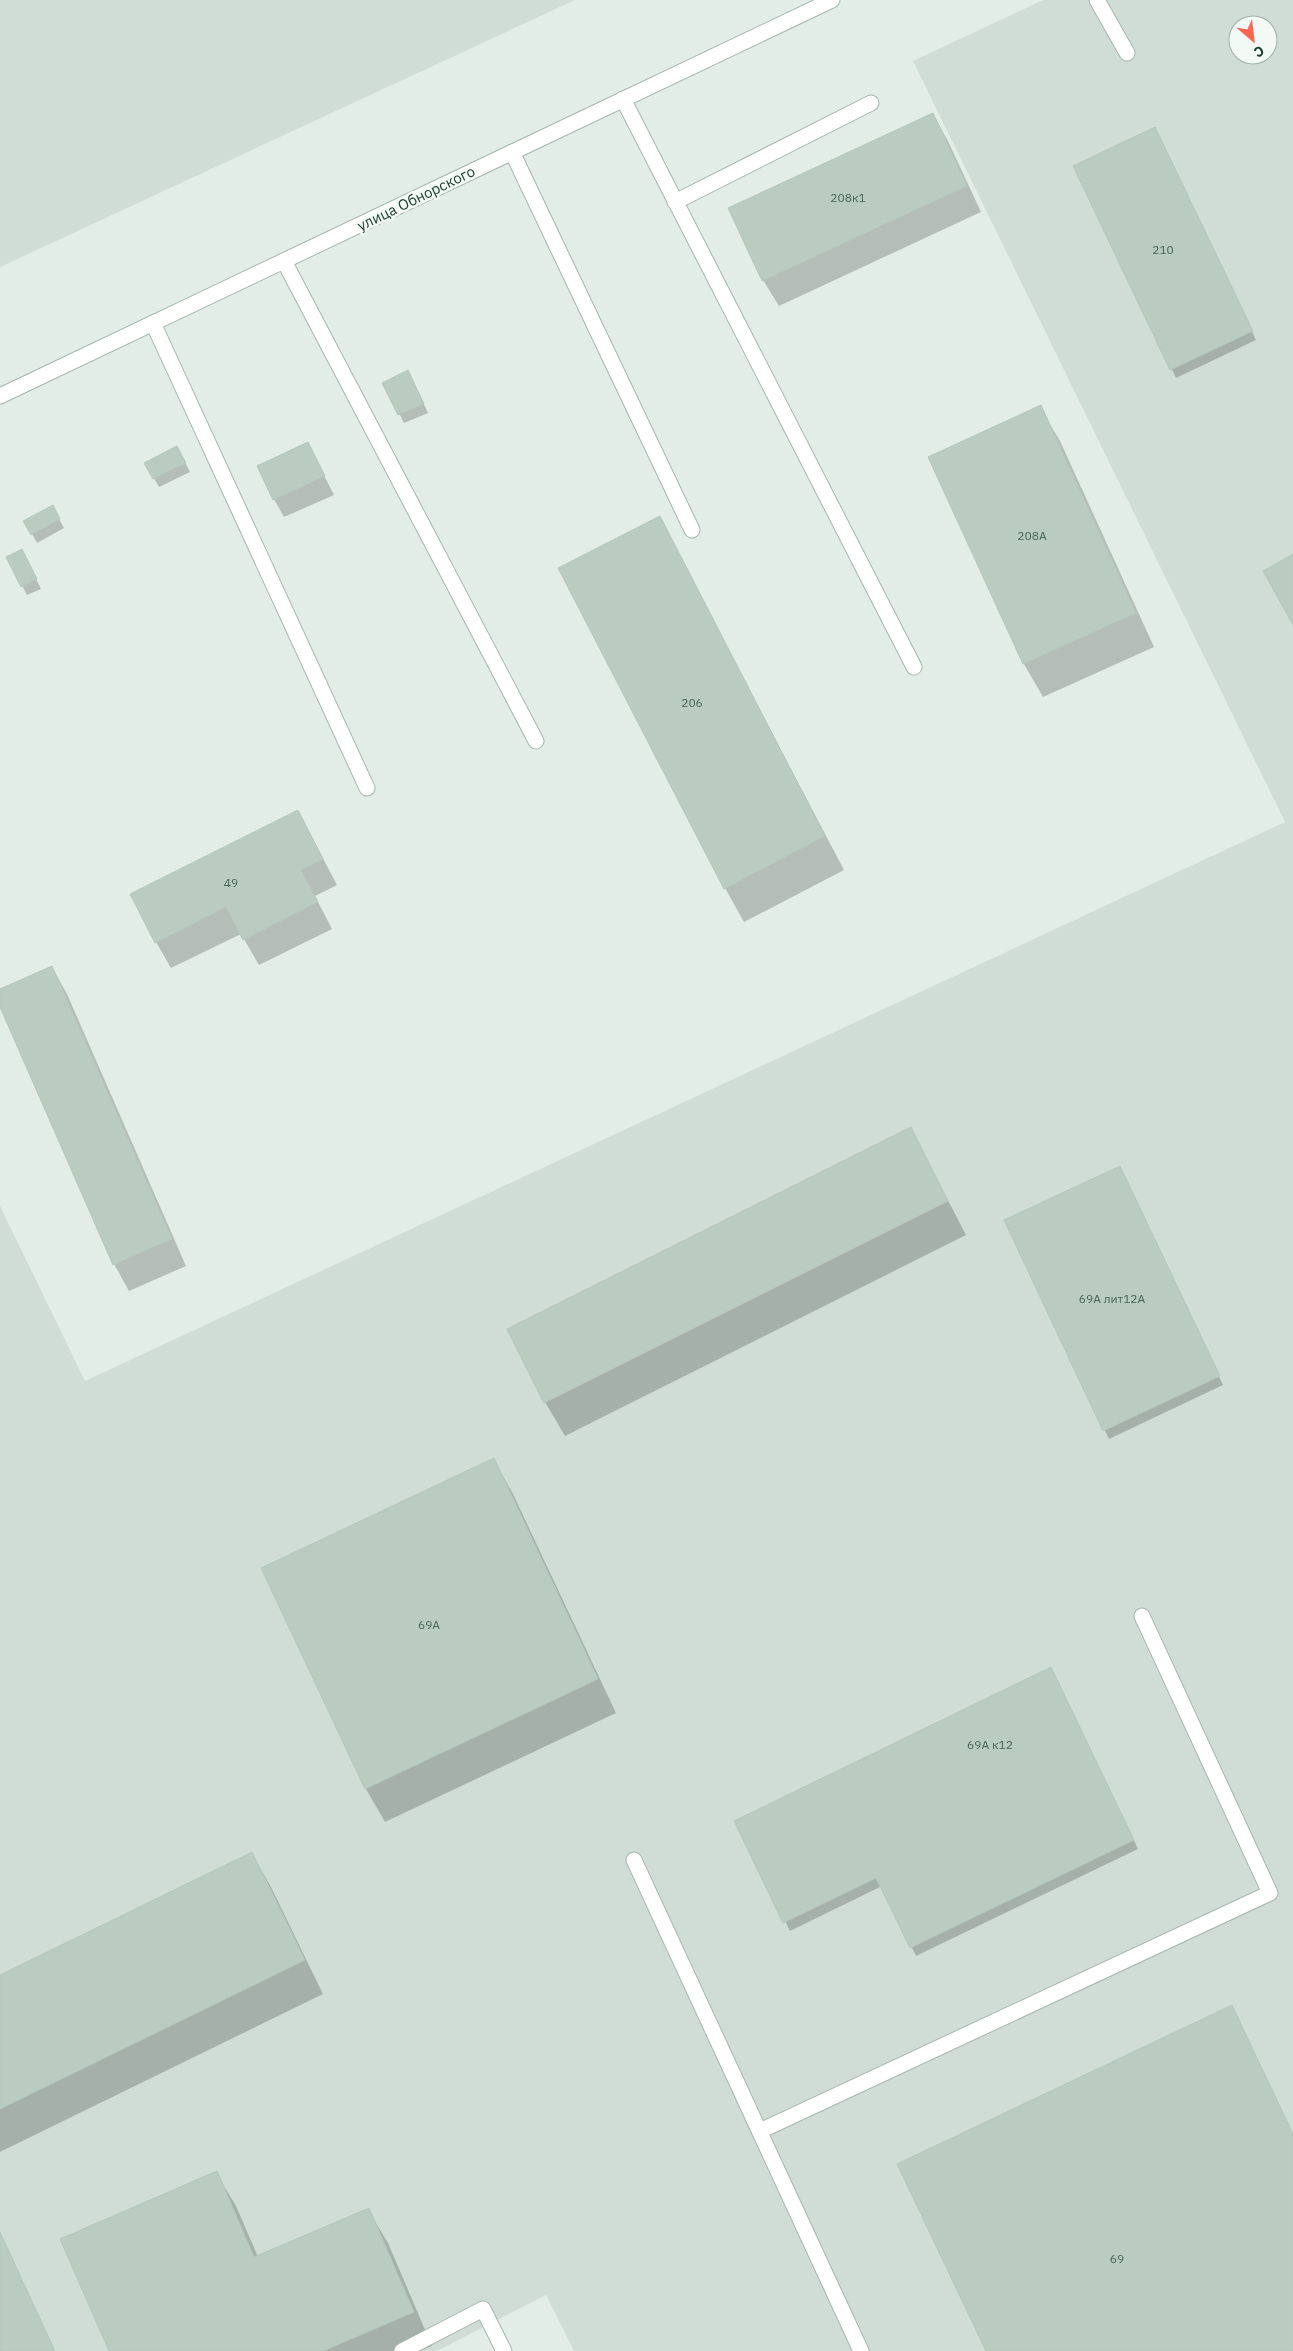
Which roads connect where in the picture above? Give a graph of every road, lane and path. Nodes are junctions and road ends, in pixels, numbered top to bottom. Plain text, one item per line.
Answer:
1 (832, 0) edge
2 (1096, 0) edge
3 (1127, 53) dead end
4 (623, 100) junction
5 (871, 103) dead end
6 (512, 152) junction
7 (675, 202) junction
8 (284, 261) junction
9 (153, 323) junction
10 (0, 396) edge
11 (692, 530) dead end
12 (914, 667) dead end
13 (536, 741) dead end
14 (367, 788) dead end
15 (1142, 1616) dead end
16 (634, 1860) dead end
17 (760, 2131) junction
18 (402, 2351) edge
19 (504, 2351) edge
20 (861, 2351) edge

1 - 4 street, улица Обнорского
2 - 3 street
4 - 6 street, улица Обнорского
4 - 7 street
5 - 7 street
6 - 8 street, улица Обнорского
6 - 11 street
7 - 12 street
8 - 9 street, улица Обнорского
8 - 13 street
9 - 10 street, улица Обнорского
9 - 14 street
15 - 17 street
16 - 17 street
17 - 20 street
18 - 19 street

